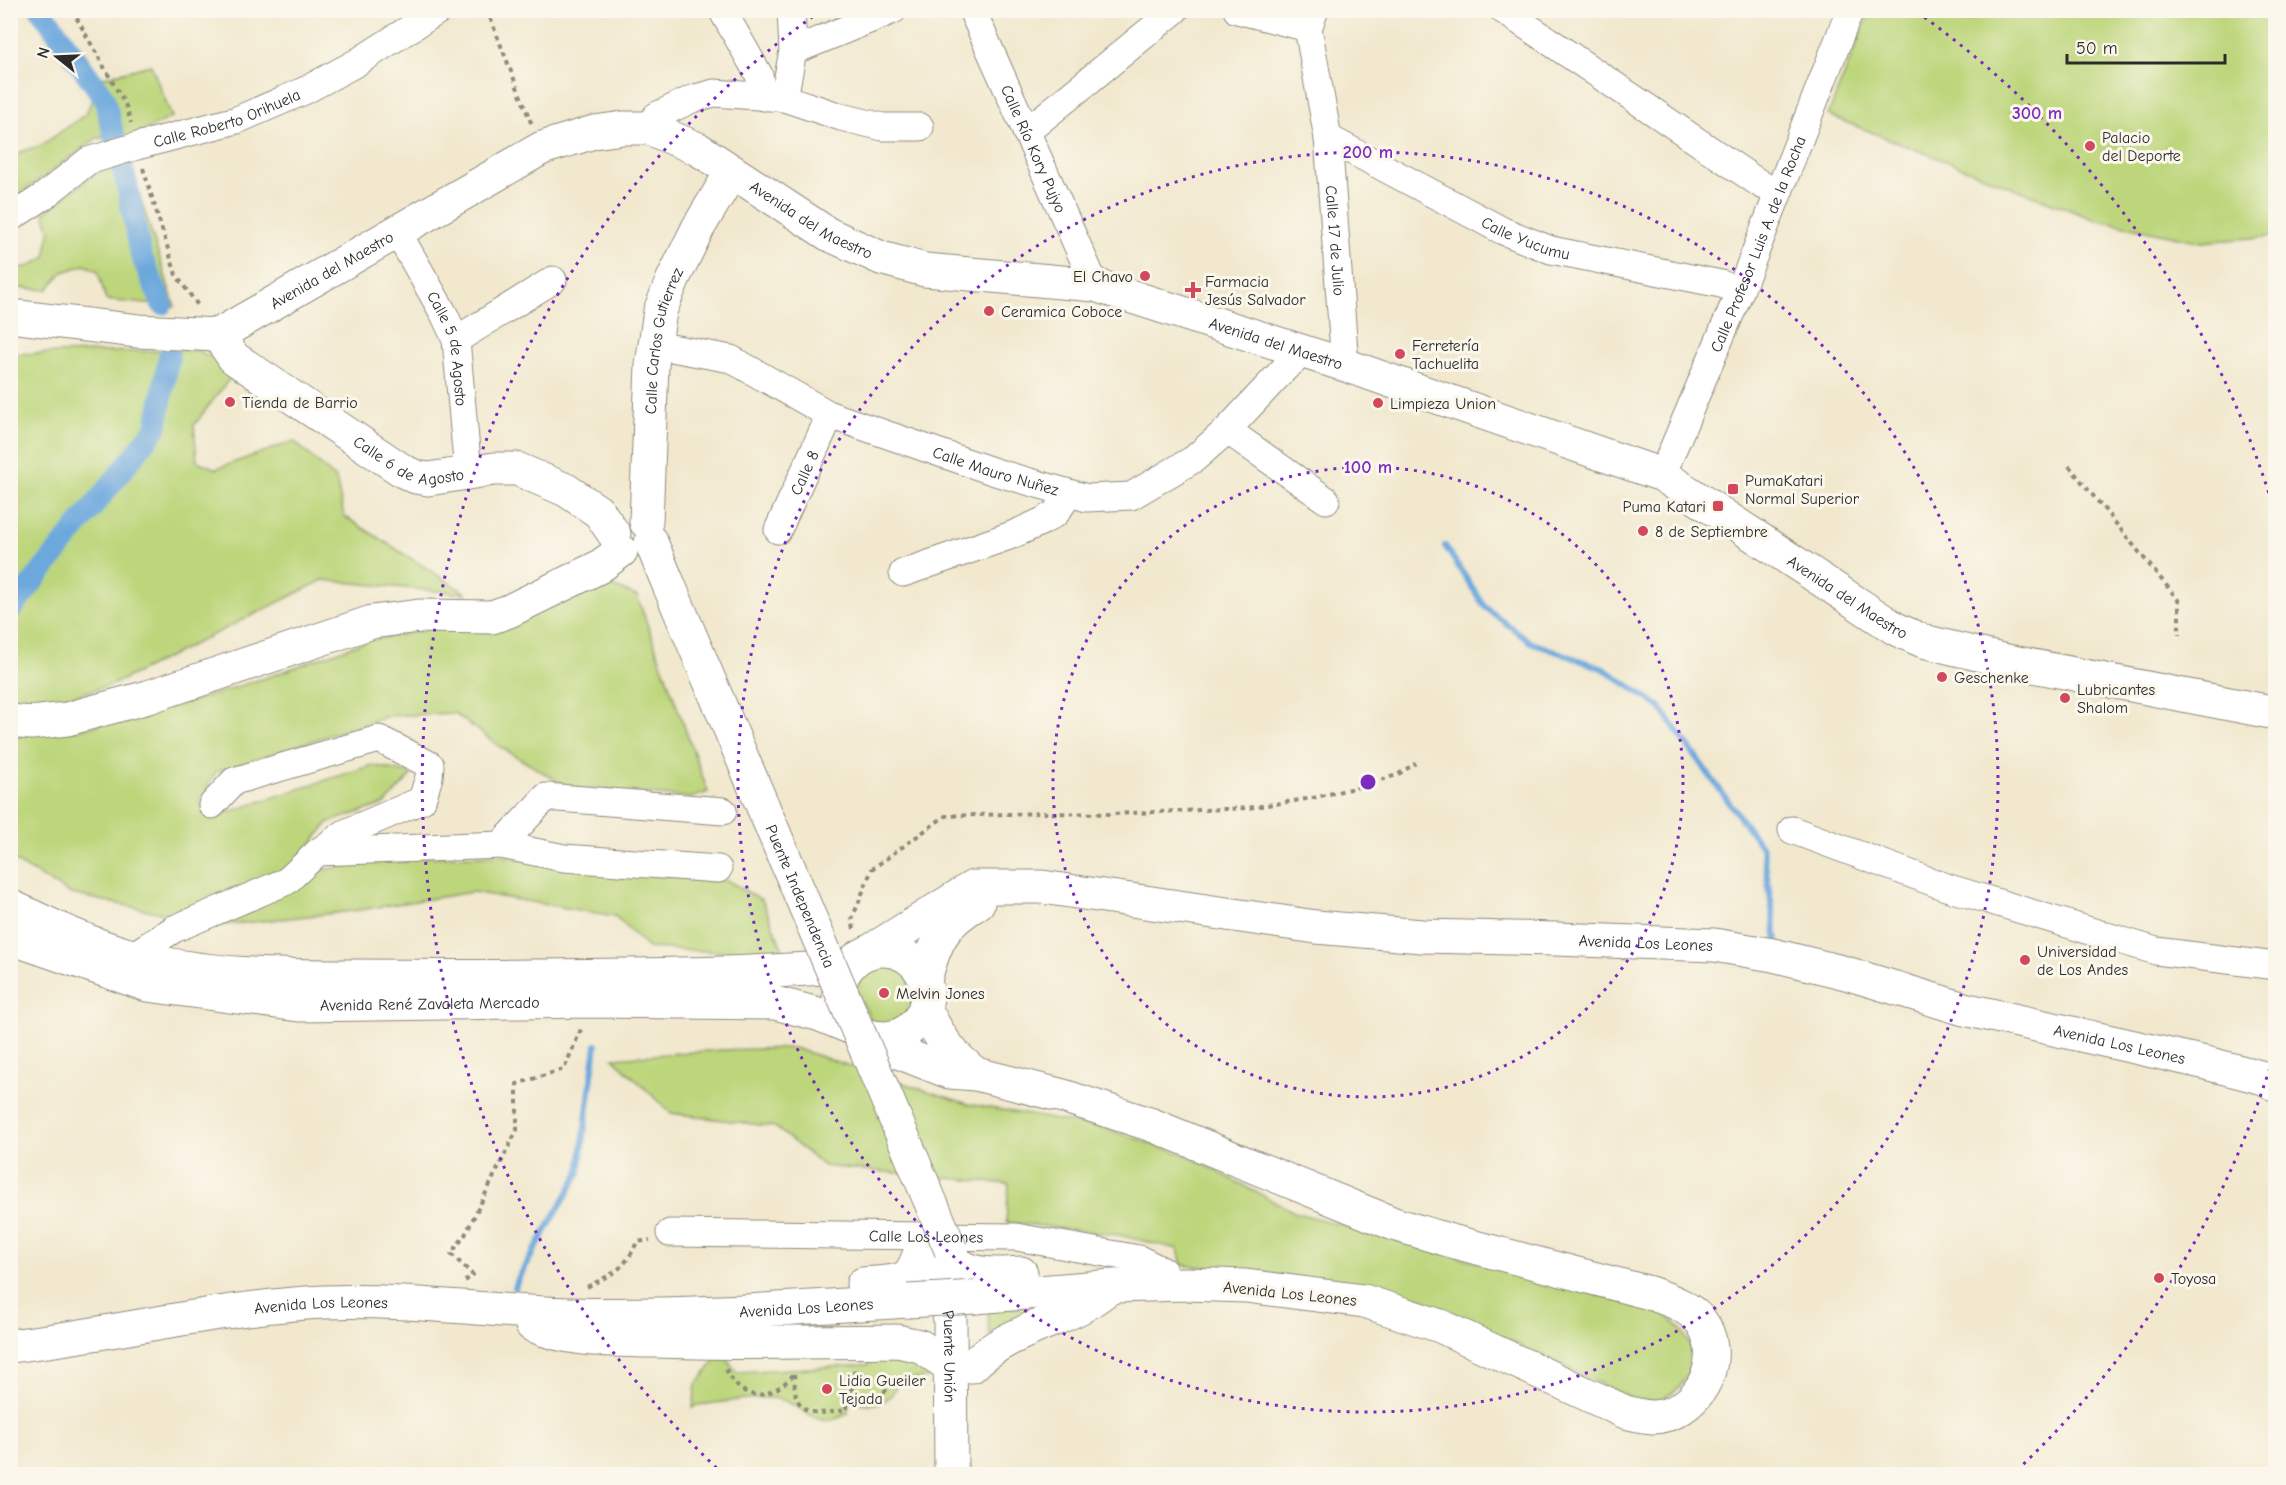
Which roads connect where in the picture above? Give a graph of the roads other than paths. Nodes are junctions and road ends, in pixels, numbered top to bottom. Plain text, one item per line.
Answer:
1 (439, 10) edge
2 (722, 10) edge
3 (791, 10) edge
4 (893, 10) edge
5 (972, 10) edge
6 (1175, 10) edge
7 (1237, 10) edge
8 (1503, 10) edge
9 (1850, 10) edge
10 (1311, 19) edge
11 (793, 51) junction
12 (774, 97) junction
13 (920, 127) dead end
14 (649, 128) junction
15 (1026, 132) junction
16 (1328, 138) junction
17 (731, 173) junction
18 (1778, 192) junction
19 (10, 218) edge
20 (398, 233) junction
21 (553, 280) dead end
22 (1095, 285) junction
23 (1740, 291) junction
24 (10, 316) edge
25 (218, 335) junction
26 (456, 340) junction
27 (655, 345) junction
28 (1303, 353) junction
29 (1345, 365) junction
30 (830, 415) junction
31 (1227, 430) junction
32 (468, 473) junction
33 (1662, 475) junction
34 (1069, 494) junction
35 (1326, 500) dead end
36 (778, 530) dead end
37 (632, 541) junction
38 (903, 573) dead end
39 (2276, 713) edge
40 (10, 721) edge
41 (212, 805) dead end
42 (723, 811) dead end
43 (1792, 830) dead end
44 (501, 845) junction
45 (318, 852) junction
46 (718, 869) dead end
47 (1002, 887) junction
48 (10, 906) edge
49 (10, 935) edge
50 (132, 956) junction
51 (858, 958) junction
52 (2276, 966) edge
53 (925, 994) junction
54 (868, 1034) junction
55 (976, 1074) junction
56 (2272, 1080) edge
57 (670, 1233) dead end
58 (944, 1252) junction
59 (1165, 1284) junction
60 (1113, 1286) junction
61 (589, 1301) junction
62 (498, 1309) junction
63 (10, 1346) edge
64 (961, 1376) junction
65 (951, 1474) edge
66 (972, 1474) edge

1 - 19 street, Calle Roberto Orihuela
2 - 12 street
3 - 11 street
4 - 11 street
5 - 15 street, Calle Río Kory Pujyo
6 - 15 street
7 - 10 street
8 - 18 street
9 - 18 street, Calle Profesor Luis A. de la Rocha
10 - 16 street, Calle 17 de Julio
11 - 12 street
12 - 13 street
12 - 14 street
14 - 17 main road, Avenida del Maestro
14 - 20 main road, Avenida del Maestro
15 - 22 street, Calle Río Kory Pujyo
16 - 23 street, Calle Yucumu
16 - 29 street, Calle 17 de Julio
17 - 22 main road, Avenida del Maestro
17 - 27 main road, Calle Carlos Gutierrez
18 - 23 street, Calle Profesor Luis A. de la Rocha
20 - 25 main road, Avenida del Maestro
20 - 26 street, Calle 5 de Agosto
21 - 26 street
22 - 28 main road, Avenida del Maestro
23 - 33 street, Calle Profesor Luis A. de la Rocha
24 - 25 main road
25 - 32 main road, Calle 6 de Agosto
26 - 32 street, Calle 5 de Agosto
27 - 30 street, Calle Mauro Nuñez
27 - 37 main road, Calle Carlos Gutierrez
28 - 29 main road, Avenida del Maestro
28 - 31 street, Calle Mauro Nuñez
29 - 33 main road, Avenida del Maestro
30 - 34 street, Calle Mauro Nuñez
30 - 36 street, Calle 8
31 - 34 street, Calle Mauro Nuñez
31 - 35 street
32 - 37 main road, Calle 6 de Agosto
33 - 39 main road, Avenida del Maestro
34 - 38 street
37 - 40 main road
37 - 58 main road, Puente Independencia
41 - 45 street
42 - 44 street
43 - 52 street
44 - 45 street
44 - 46 street
45 - 50 street
47 - 51 main road, Avenida Los Leones
47 - 53 main road
47 - 56 main road, Avenida Los Leones
48 - 50 main road, Avenida René Zavaleta Mercado
49 - 54 main road, Avenida René Zavaleta Mercado
50 - 51 main road, Avenida René Zavaleta Mercado
51 - 53 main road
51 - 54 main road
53 - 54 main road
53 - 55 main road, Avenida Los Leones
54 - 55 main road, Avenida Los Leones
55 - 59 main road, Avenida Los Leones
57 - 59 street, Calle Los Leones
58 - 60 main road
58 - 61 main road
58 - 64 main road, Puente Unión
59 - 60 main road, Avenida Los Leones
60 - 61 main road, Avenida Los Leones, bridge
60 - 64 main road
61 - 62 main road, Avenida Los Leones
62 - 63 main road, Avenida Los Leones
62 - 64 main road
64 - 65 main road, Puente Unión
64 - 66 main road, Puente Unión

